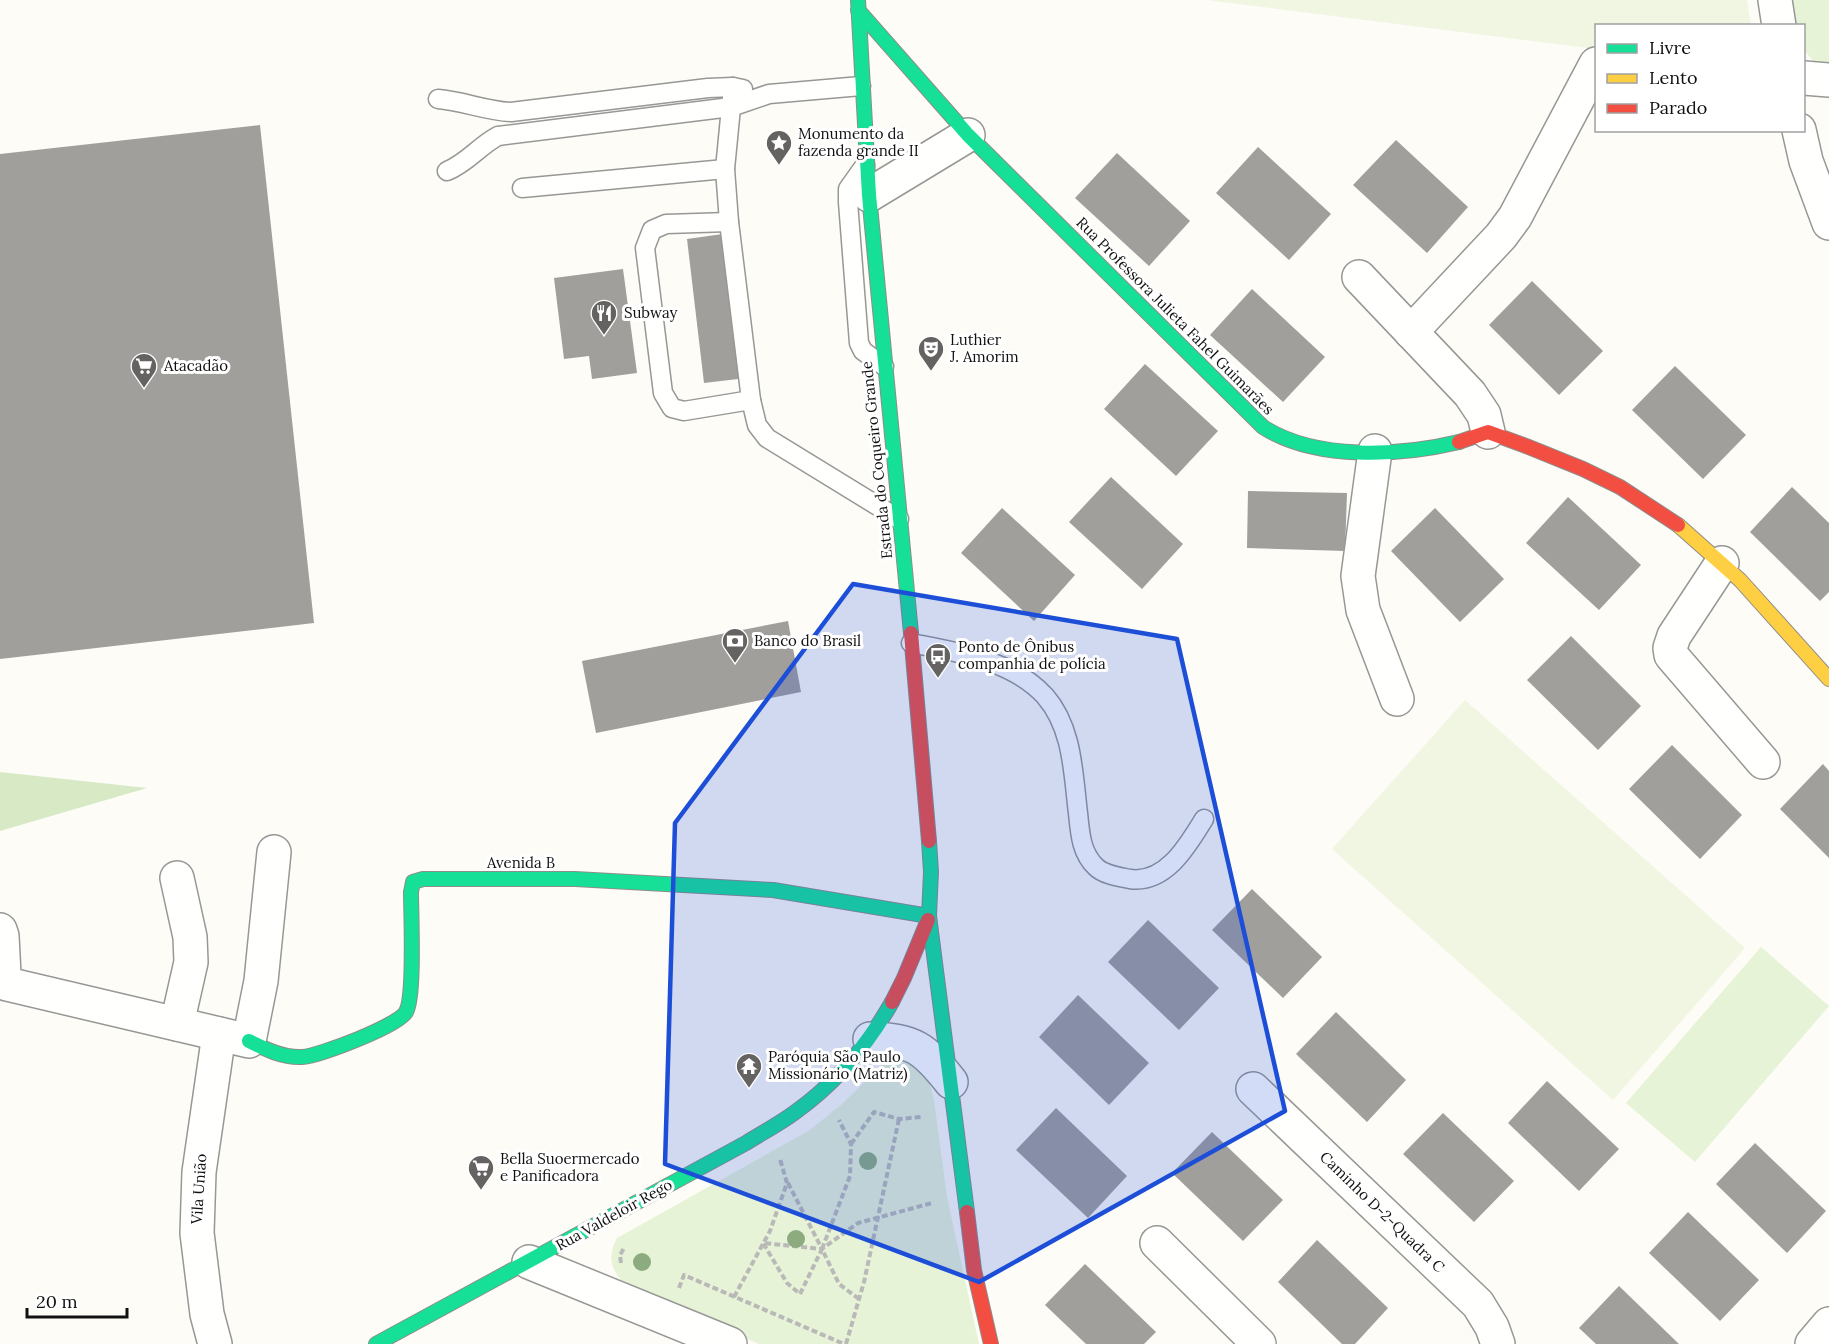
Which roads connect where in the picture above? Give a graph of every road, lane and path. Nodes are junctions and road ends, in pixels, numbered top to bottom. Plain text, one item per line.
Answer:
1 (1775, 0) edge
2 (858, 5) edge
3 (1779, 24) edge
4 (1595, 66) edge
5 (1805, 78) edge
6 (1829, 80) edge
7 (861, 86) junction
8 (734, 87) junction
9 (769, 94) junction
10 (438, 99) dead end
11 (731, 107) junction
12 (1799, 132) edge
13 (968, 135) junction
14 (725, 169) junction
15 (447, 171) dead end
16 (867, 179) junction
17 (522, 188) dead end
18 (729, 222) junction
19 (1829, 223) edge
20 (1359, 277) dead end
21 (1411, 332) junction
22 (884, 366) junction
23 (751, 400) junction
24 (1488, 432) junction
25 (1375, 451) junction
26 (899, 519) junction
27 (1722, 563) junction
28 (911, 643) junction
29 (1829, 679) edge
30 (1397, 699) dead end
31 (1763, 762) dead end
32 (1204, 819) dead end
33 (274, 852) dead end
34 (177, 878) dead end
35 (929, 916) junction
36 (0, 930) edge
37 (177, 1024) junction
38 (234, 1038) junction
39 (870, 1039) junction
40 (951, 1082) junction
41 (1253, 1089) dead end
42 (845, 1112) dead end
43 (930, 1116) dead end
44 (899, 1119) junction
45 (851, 1144) junction
46 (789, 1153) dead end
47 (780, 1159) junction
48 (771, 1165) dead end
49 (787, 1183) junction
50 (942, 1200) dead end
51 (878, 1218) junction
52 (634, 1242) dead end
53 (763, 1243) junction
54 (1157, 1243) dead end
55 (822, 1249) junction
56 (529, 1262) junction
57 (621, 1264) dead end
58 (677, 1292) dead end
59 (734, 1297) junction
60 (859, 1299) junction
61 (1829, 1324) edge
62 (215, 1344) edge
63 (376, 1344) edge
64 (730, 1344) edge
65 (845, 1344) edge
66 (991, 1344) edge
67 (1259, 1344) edge
68 (1498, 1344) edge
69 (1812, 1344) edge

1 - 3 street
2 - 7 street, Estrada do Coqueiro Grande
2 - 13 street, Rua Professora Julieta Fahel Guimarães
4 - 21 street
5 - 6 street
7 - 9 lane
7 - 16 street, Estrada do Coqueiro Grande
8 - 9 lane
8 - 10 lane
8 - 11 lane
9 - 11 lane
11 - 14 lane
11 - 15 lane
12 - 19 street
13 - 16 street
13 - 25 street, Rua Professora Julieta Fahel Guimarães
14 - 17 lane
14 - 18 lane
16 - 22 street, Estrada do Coqueiro Grande
16 - 22 lane
18 - 23 lane
18 - 23 lane
20 - 21 street
21 - 24 street
22 - 26 street, Estrada do Coqueiro Grande
23 - 26 lane
24 - 25 street, Rua Professora Julieta Fahel Guimarães
24 - 27 street
25 - 30 street
26 - 28 street, Estrada do Coqueiro Grande
27 - 29 street
27 - 31 street
28 - 32 lane
28 - 35 street, Estrada do Coqueiro Grande
33 - 38 street, Vila União
34 - 37 street
35 - 38 street, Avenida B
35 - 39 street, Rua Valdeloir Rego
35 - 40 street
36 - 37 street
37 - 38 street
38 - 62 street, Vila União
39 - 40 street
39 - 56 street, Rua Valdeloir Rego
40 - 66 street
41 - 68 street, Caminho D-2-Quadra C
42 - 45 path
43 - 44 path
44 - 45 path
44 - 51 path
45 - 55 path
46 - 47 path
47 - 48 path
47 - 49 path
49 - 53 path
49 - 55 path
50 - 51 path
51 - 55 path
51 - 60 path
52 - 57 path
53 - 55 path
53 - 55 path
53 - 59 path
54 - 67 street
55 - 60 path
56 - 63 street
56 - 64 street, Rua Valdeloir Rego
58 - 59 path
59 - 65 path
60 - 65 path
61 - 69 street

